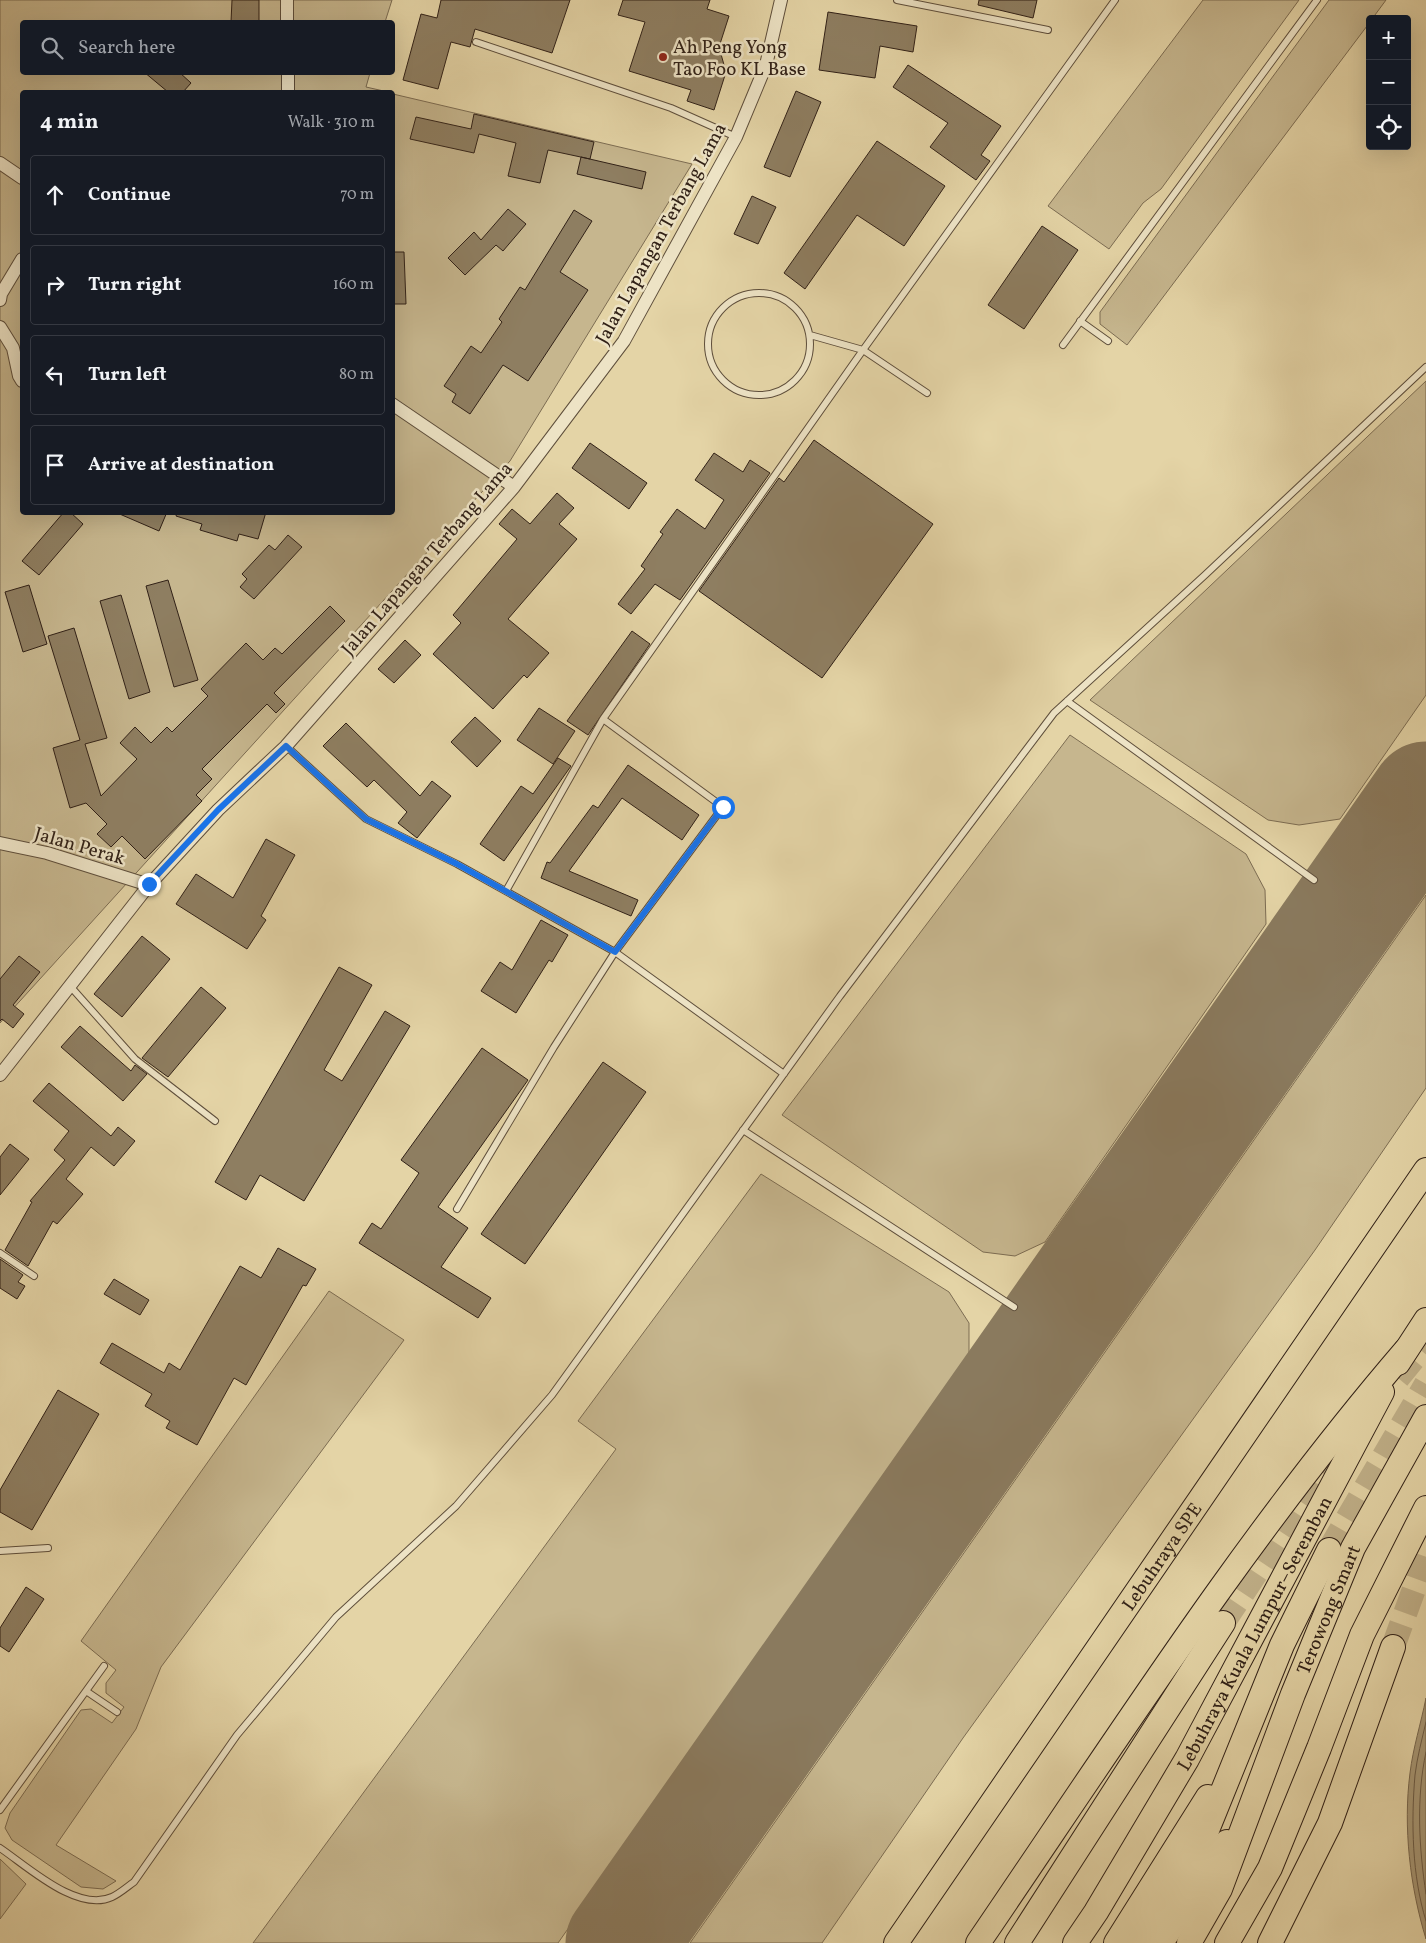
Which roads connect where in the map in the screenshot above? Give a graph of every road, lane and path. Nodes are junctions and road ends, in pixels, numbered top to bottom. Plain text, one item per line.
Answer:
1 (287, 0) edge
2 (781, 0) edge
3 (897, 0) edge
4 (1115, 0) edge
5 (1317, 0) edge
6 (287, 20) edge
7 (1048, 30) dead end
8 (476, 42) dead end
9 (288, 75) edge
10 (288, 90) edge
11 (736, 137) junction
12 (0, 163) edge
13 (20, 177) edge
14 (20, 262) edge
15 (0, 300) edge
16 (1080, 321) junction
17 (0, 327) edge
18 (810, 336) junction
19 (1108, 341) dead end
20 (1063, 345) dead end
21 (863, 350) junction
22 (1426, 367) edge
23 (20, 378) edge
24 (926, 393) dead end
25 (395, 406) edge
26 (514, 488) junction
27 (1066, 701) junction
28 (603, 719) junction
29 (286, 746) junction
30 (0, 843) edge
31 (1314, 880) dead end
32 (149, 884) junction
33 (506, 891) junction
34 (615, 952) junction
35 (70, 986) junction
36 (784, 1074) junction
37 (0, 1075) edge
38 (215, 1121) dead end
39 (743, 1130) junction
40 (1426, 1170) edge
41 (1426, 1190) edge
42 (457, 1209) dead end
43 (0, 1253) edge
44 (34, 1276) dead end
45 (1014, 1307) dead end
46 (1426, 1320) edge
47 (1406, 1350) junction
48 (1426, 1416) edge
49 (1426, 1508) edge
50 (48, 1548) dead end
51 (1329, 1550) tunnel mouth
52 (0, 1551) edge
53 (1223, 1623) tunnel mouth
54 (1393, 1647) tunnel mouth
55 (104, 1666) dead end
56 (86, 1691) junction
57 (116, 1712) dead end
58 (1242, 1740) junction
59 (1248, 1809) junction
60 (0, 1810) edge
61 (0, 1848) edge
62 (896, 1943) edge
63 (909, 1943) edge
64 (978, 1943) edge
65 (1017, 1943) edge
66 (1076, 1943) edge
67 (1116, 1943) edge
68 (1139, 1943) edge
69 (1161, 1943) edge
70 (1189, 1943) edge
71 (1227, 1943) edge
72 (1270, 1943) edge

1 - 6 street
2 - 11 street, Jalan Lapangan Terbang Lama
3 - 7 lane
4 - 21 lane
5 - 16 lane
8 - 11 lane
9 - 10 street
11 - 26 street, Jalan Lapangan Terbang Lama
12 - 13 street
14 - 15 street
16 - 19 lane
16 - 20 lane
17 - 23 street
18 - 18 lane
18 - 21 lane
21 - 24 lane
21 - 28 lane
22 - 27 lane
25 - 26 street
26 - 29 street, Jalan Lapangan Terbang Lama
27 - 31 lane
27 - 36 lane
28 - 33 lane
28 - 34 lane
29 - 32 street, Jalan Lapangan Terbang Lama
29 - 33 lane
30 - 32 street, Jalan Perak
32 - 35 street, Jalan Lapangan Terbang Lama
33 - 34 lane
34 - 36 lane
34 - 42 lane
35 - 37 street, Jalan Lapangan Terbang Lama
35 - 38 lane
36 - 39 lane
39 - 45 lane
39 - 61 lane
40 - 62 highway, Lebuhraya SPE
41 - 63 highway, Lebuhraya SPE
43 - 44 lane
46 - 47 highway, Lebuhraya Kuala Lumpur–Seremban
47 - 64 highway
47 - 66 highway, Lebuhraya Kuala Lumpur–Seremban
48 - 59 highway, Terowong Smart
49 - 71 highway
50 - 52 lane
51 - 58 highway, Terowong Smart
53 - 65 highway
54 - 72 highway
55 - 56 lane
56 - 57 lane
56 - 60 lane
58 - 67 highway, Terowong Smart
58 - 68 highway, Terowong Smart
59 - 69 highway, Terowong Smart
59 - 70 highway, Terowong Smart

